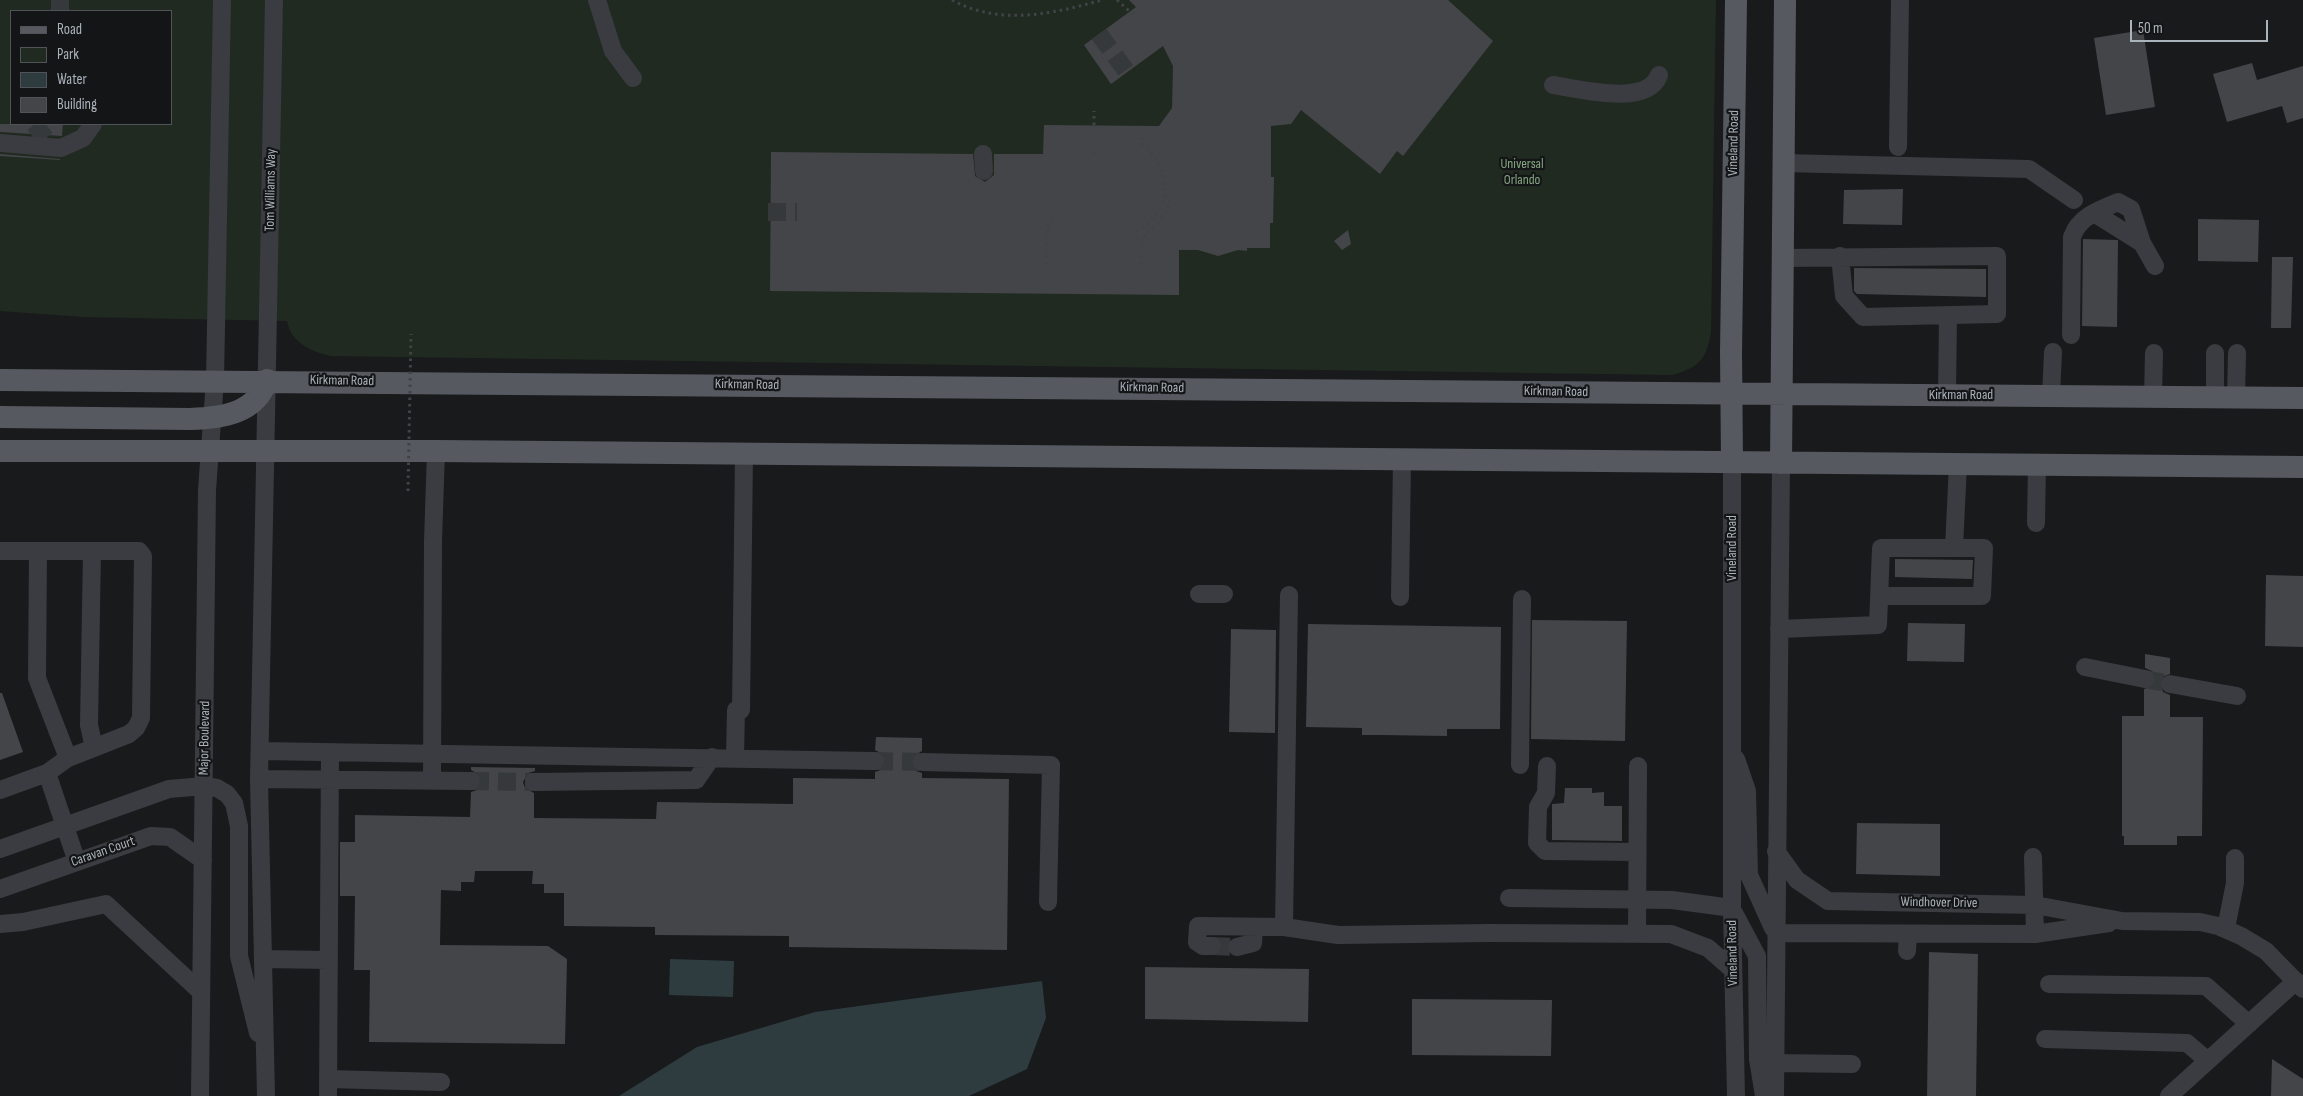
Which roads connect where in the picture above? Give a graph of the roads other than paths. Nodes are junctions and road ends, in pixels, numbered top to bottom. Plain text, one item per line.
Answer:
1 (222, 0) edge
2 (274, 0) edge
3 (597, 0) edge
4 (1736, 0) edge
5 (1785, 0) edge
6 (1900, 0) edge
7 (628, 73) dead end
8 (1659, 74) dead end
9 (1553, 85) dead end
10 (92, 125) edge
11 (0, 135) edge
12 (33, 137) tunnel mouth
13 (0, 143) edge
14 (1898, 147) dead end
15 (1784, 163) junction
16 (2074, 200) dead end
17 (1840, 256) junction
18 (1783, 258) junction
19 (2156, 266) dead end
20 (1948, 316) junction
21 (2071, 336) dead end
22 (2053, 352) dead end
23 (2154, 353) dead end
24 (2215, 353) dead end
25 (2237, 353) dead end
26 (0, 380) edge
27 (215, 380) junction
28 (267, 380) junction
29 (1731, 394) junction
30 (1782, 394) junction
31 (1947, 395) junction
32 (2051, 396) junction
33 (2152, 397) junction
34 (2225, 398) junction
35 (2303, 398) edge
36 (0, 417) edge
37 (214, 417) junction
38 (0, 451) edge
39 (208, 451) junction
40 (266, 451) junction
41 (436, 451) junction
42 (744, 454) junction
43 (1402, 460) junction
44 (1732, 462) junction
45 (1781, 463) junction
46 (1958, 464) junction
47 (2037, 465) junction
48 (2303, 467) edge
49 (2036, 524) dead end
50 (1954, 548) junction
51 (0, 551) edge
52 (38, 551) junction
53 (92, 552) junction
54 (1199, 594) dead end
55 (1224, 594) dead end
56 (1289, 595) dead end
57 (1879, 596) junction
58 (1400, 597) dead end
59 (1522, 599) dead end
60 (1779, 629) junction
61 (2085, 667) dead end
62 (2145, 679) tunnel mouth
63 (2170, 684) tunnel mouth
64 (2237, 696) dead end
65 (1732, 747) junction
66 (94, 748) junction
67 (260, 751) junction
68 (330, 753) junction
69 (432, 755) junction
70 (712, 757) junction
71 (68, 758) junction
72 (740, 758) junction
73 (875, 761) tunnel mouth
74 (922, 762) tunnel mouth
75 (1520, 765) dead end
76 (1548, 766) dead end
77 (1638, 766) dead end
78 (47, 772) junction
79 (260, 779) junction
80 (330, 780) junction
81 (432, 780) junction
82 (471, 781) tunnel mouth
83 (534, 782) tunnel mouth
84 (204, 786) junction
85 (0, 790) edge
86 (66, 826) junction
87 (0, 849) edge
88 (1776, 851) junction
89 (1637, 852) junction
90 (2033, 856) dead end
91 (2235, 858) dead end
92 (203, 860) junction
93 (77, 862) junction
94 (0, 889) edge
95 (1509, 898) dead end
96 (1637, 900) junction
97 (1048, 902) dead end
98 (2035, 905) junction
99 (1732, 908) junction
100 (2122, 921) junction
101 (0, 924) edge
102 (1254, 927) junction
103 (1284, 927) junction
104 (2226, 928) junction
105 (1776, 933) junction
106 (1636, 934) junction
107 (2034, 934) junction
108 (1212, 946) tunnel mouth
109 (1237, 947) tunnel mouth
110 (263, 959) junction
111 (328, 960) junction
112 (1733, 970) junction
113 (2048, 984) dead end
114 (2300, 985) edge
115 (201, 992) junction
116 (2249, 1024) junction
117 (2045, 1039) dead end
118 (2208, 1061) junction
119 (266, 1062) junction
120 (1775, 1063) junction
121 (1852, 1064) dead end
122 (441, 1082) dead end
123 (328, 1088) edge
124 (200, 1096) edge
125 (266, 1096) edge
126 (1736, 1096) edge
127 (1764, 1096) edge
128 (1775, 1096) edge
129 (2169, 1096) edge

1 - 27 street
2 - 28 street, Tom Williams Way
3 - 7 street
4 - 29 main road, Vineland Road
5 - 15 main road
6 - 14 street
8 - 9 street
10 - 13 street
11 - 12 street
15 - 16 street
15 - 18 main road
17 - 18 street
17 - 20 street
17 - 20 street
18 - 30 main road
19 - 21 street
20 - 31 street
22 - 32 street
23 - 33 street
24 - 34 street
25 - 34 street
26 - 27 main road, Kirkman Road
27 - 28 main road, Kirkman Road
27 - 37 street, Major Boulevard
28 - 29 main road, Kirkman Road
28 - 37 main road
28 - 40 street
29 - 30 main road, Kirkman Road
29 - 44 main road, Vineland Road
30 - 31 main road, Kirkman Road
30 - 45 main road
31 - 32 main road, Kirkman Road
32 - 33 main road, Kirkman Road
33 - 34 main road, Kirkman Road
34 - 35 main road, Kirkman Road
36 - 37 main road
37 - 39 street, Major Boulevard
38 - 39 main road
39 - 40 main road
39 - 84 street, Major Boulevard
40 - 41 main road
40 - 67 street
41 - 42 main road
41 - 69 street
42 - 43 main road
42 - 72 street
43 - 44 main road
43 - 58 street
44 - 45 main road
44 - 65 street, Vineland Road
45 - 46 main road
45 - 60 street
46 - 47 main road
46 - 50 street
47 - 48 main road
47 - 49 street
50 - 57 street
50 - 57 street
51 - 52 street
52 - 53 street
52 - 71 street
53 - 66 street
53 - 66 street
54 - 55 street
56 - 103 street
57 - 60 street
59 - 75 street
60 - 88 street
61 - 62 street
63 - 64 street
65 - 99 street, Vineland Road
65 - 105 street
66 - 71 street
67 - 68 street
67 - 79 street
68 - 69 street
68 - 80 street
69 - 70 street
69 - 81 street
70 - 72 street
70 - 83 street
71 - 78 street
72 - 73 street
74 - 97 street
76 - 89 street
77 - 89 street
78 - 85 street
78 - 86 street
79 - 80 street
79 - 110 street
80 - 81 street
80 - 111 street
81 - 82 street
84 - 86 street
84 - 92 street, Major Boulevard
84 - 119 street
86 - 87 street
86 - 93 street
88 - 98 street, Windhover Drive
88 - 105 street
89 - 96 street
90 - 98 street
91 - 104 street
92 - 93 street, Caravan Court
92 - 115 street, Major Boulevard
93 - 94 street, Caravan Court
95 - 96 street
96 - 99 street
96 - 106 street
98 - 100 street, Windhover Drive
98 - 107 street
99 - 112 street, Vineland Road
99 - 127 street
100 - 104 street, Windhover Drive
100 - 107 street, Windhover Drive
101 - 115 street
102 - 103 street
102 - 108 street
102 - 109 street
103 - 106 street
104 - 114 street, Windhover Drive
105 - 107 street, Windhover Drive
105 - 120 street
106 - 112 street
110 - 111 street
110 - 119 street
111 - 123 street
112 - 126 street, Vineland Road
113 - 116 street
114 - 116 street
115 - 124 street, Major Boulevard
116 - 118 street
117 - 118 street
118 - 129 street
119 - 125 street
120 - 121 street
120 - 128 street
122 - 123 street

